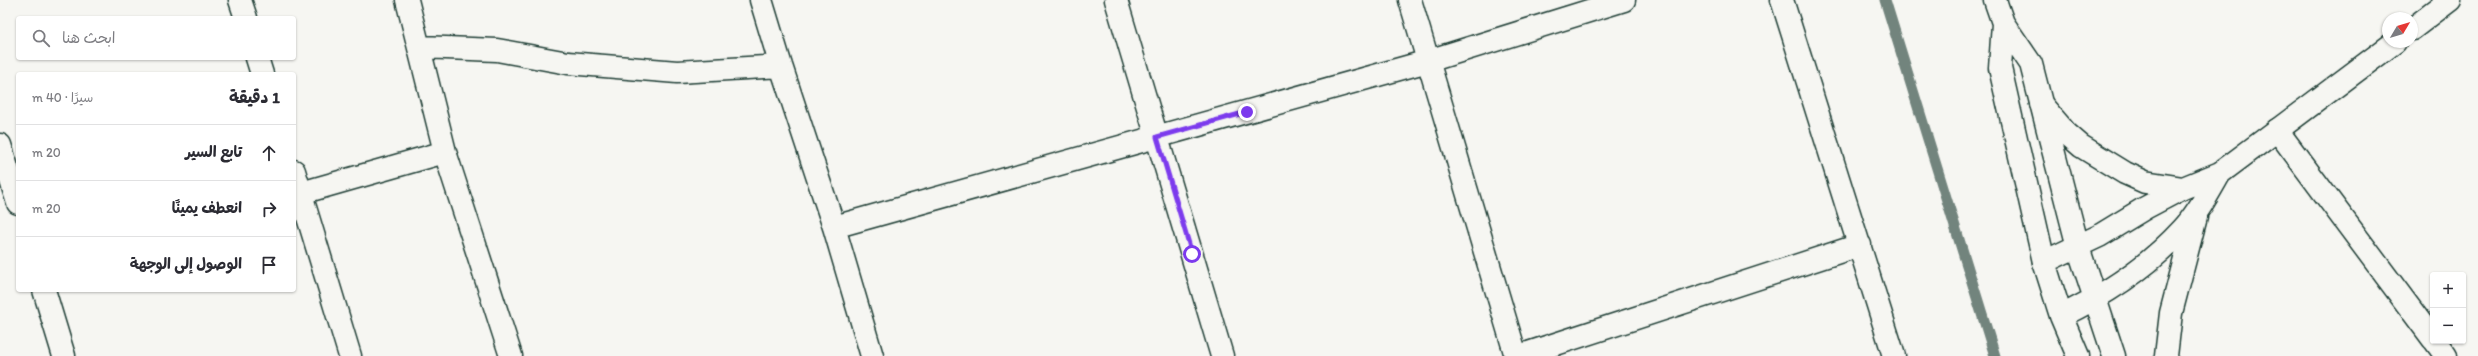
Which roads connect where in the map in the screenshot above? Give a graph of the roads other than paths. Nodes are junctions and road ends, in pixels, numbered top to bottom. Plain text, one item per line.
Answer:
1 (240, 0) edge
2 (407, 0) edge
3 (761, 0) edge
4 (1116, 0) edge
5 (1410, 0) edge
6 (1624, 0) edge
7 (1782, 0) edge
8 (1995, 0) edge
9 (2450, 0) edge
10 (245, 16) edge
11 (2003, 23) junction
12 (2418, 24) edge
13 (420, 47) junction
14 (2387, 48) edge
15 (258, 60) edge
16 (1428, 61) junction
17 (781, 66) junction
18 (261, 72) edge
19 (2041, 104) junction
20 (2277, 130) junction
21 (1157, 137) junction
22 (0, 145) edge
23 (445, 152) junction
24 (9, 171) edge
25 (2220, 173) junction
26 (296, 177) edge
27 (2183, 188) junction
28 (301, 193) junction
29 (16, 196) edge
30 (2198, 210) junction
31 (834, 227) junction
32 (1860, 245) junction
33 (2078, 247) junction
34 (2044, 262) junction
35 (45, 292) edge
36 (2095, 299) junction
37 (2061, 316) junction
38 (2430, 335) edge
39 (2437, 344) edge
40 (64, 356) edge
41 (350, 356) edge
42 (511, 356) edge
43 (872, 356) edge
44 (1222, 356) edge
45 (1518, 356) edge
46 (1894, 356) edge
47 (2078, 356) edge
48 (2114, 356) edge
49 (2166, 356) edge
50 (2446, 356) edge

1 - 10 main road
2 - 13 main road
3 - 17 main road
4 - 21 main road
5 - 16 main road
6 - 16 main road
7 - 32 main road
8 - 11 main road
9 - 12 main road
11 - 19 main road
11 - 34 main road
13 - 17 main road
13 - 23 main road
14 - 20 main road
15 - 18 main road
16 - 21 main road
16 - 45 main road
17 - 31 main road
19 - 27 main road
19 - 33 main road
20 - 25 main road
20 - 38 main road
21 - 31 main road
21 - 44 main road
22 - 24 main road
23 - 28 main road
23 - 42 main road
24 - 29 main road
25 - 27 main road
25 - 30 main road
26 - 28 main road
27 - 33 main road
28 - 41 main road
30 - 36 main road
30 - 49 main road
31 - 43 main road
32 - 45 main road
32 - 46 main road
33 - 34 main road
33 - 36 main road
34 - 37 main road
35 - 40 main road
36 - 37 main road
36 - 48 main road
37 - 47 main road
39 - 50 main road

